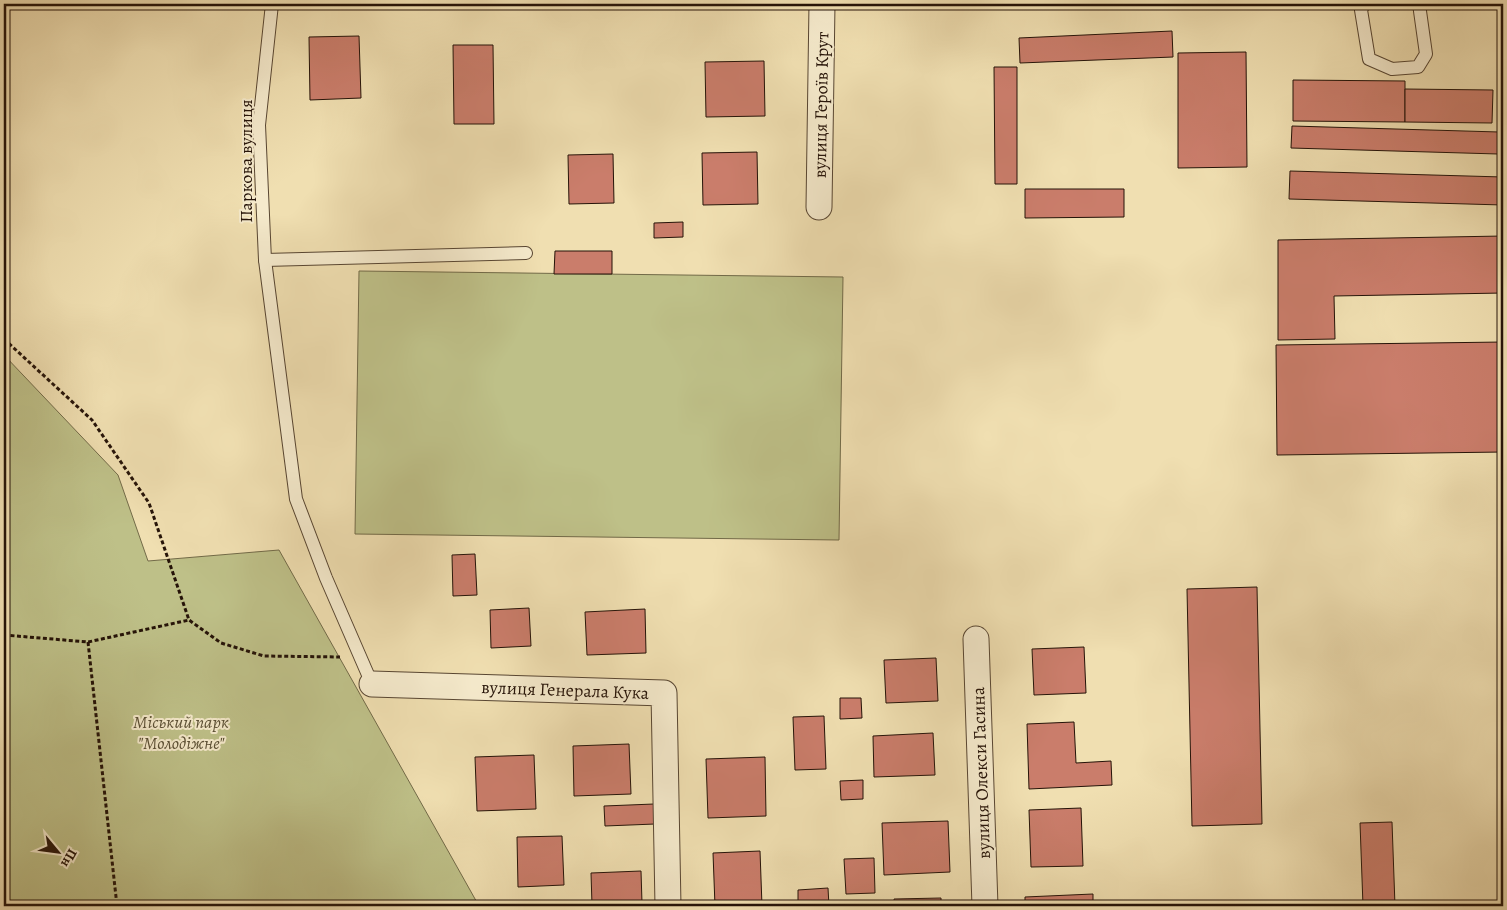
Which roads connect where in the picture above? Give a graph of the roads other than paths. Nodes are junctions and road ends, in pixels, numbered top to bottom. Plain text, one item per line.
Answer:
1 (272, 4) edge
2 (822, 4) edge
3 (1364, 4) edge
4 (1419, 4) edge
5 (819, 206) dead end
6 (526, 252) dead end
7 (265, 260) junction
8 (976, 639) dead end
9 (372, 684) joint
10 (668, 906) edge
11 (986, 906) edge

1 - 7 lane, Паркова вулиця
2 - 5 street, вулиця Героїв Крут
3 - 4 lane
6 - 7 lane
7 - 9 lane, Паркова вулиця
8 - 11 street, вулиця Олекси Гасина
9 - 10 street, вулиця Генерала Кука

